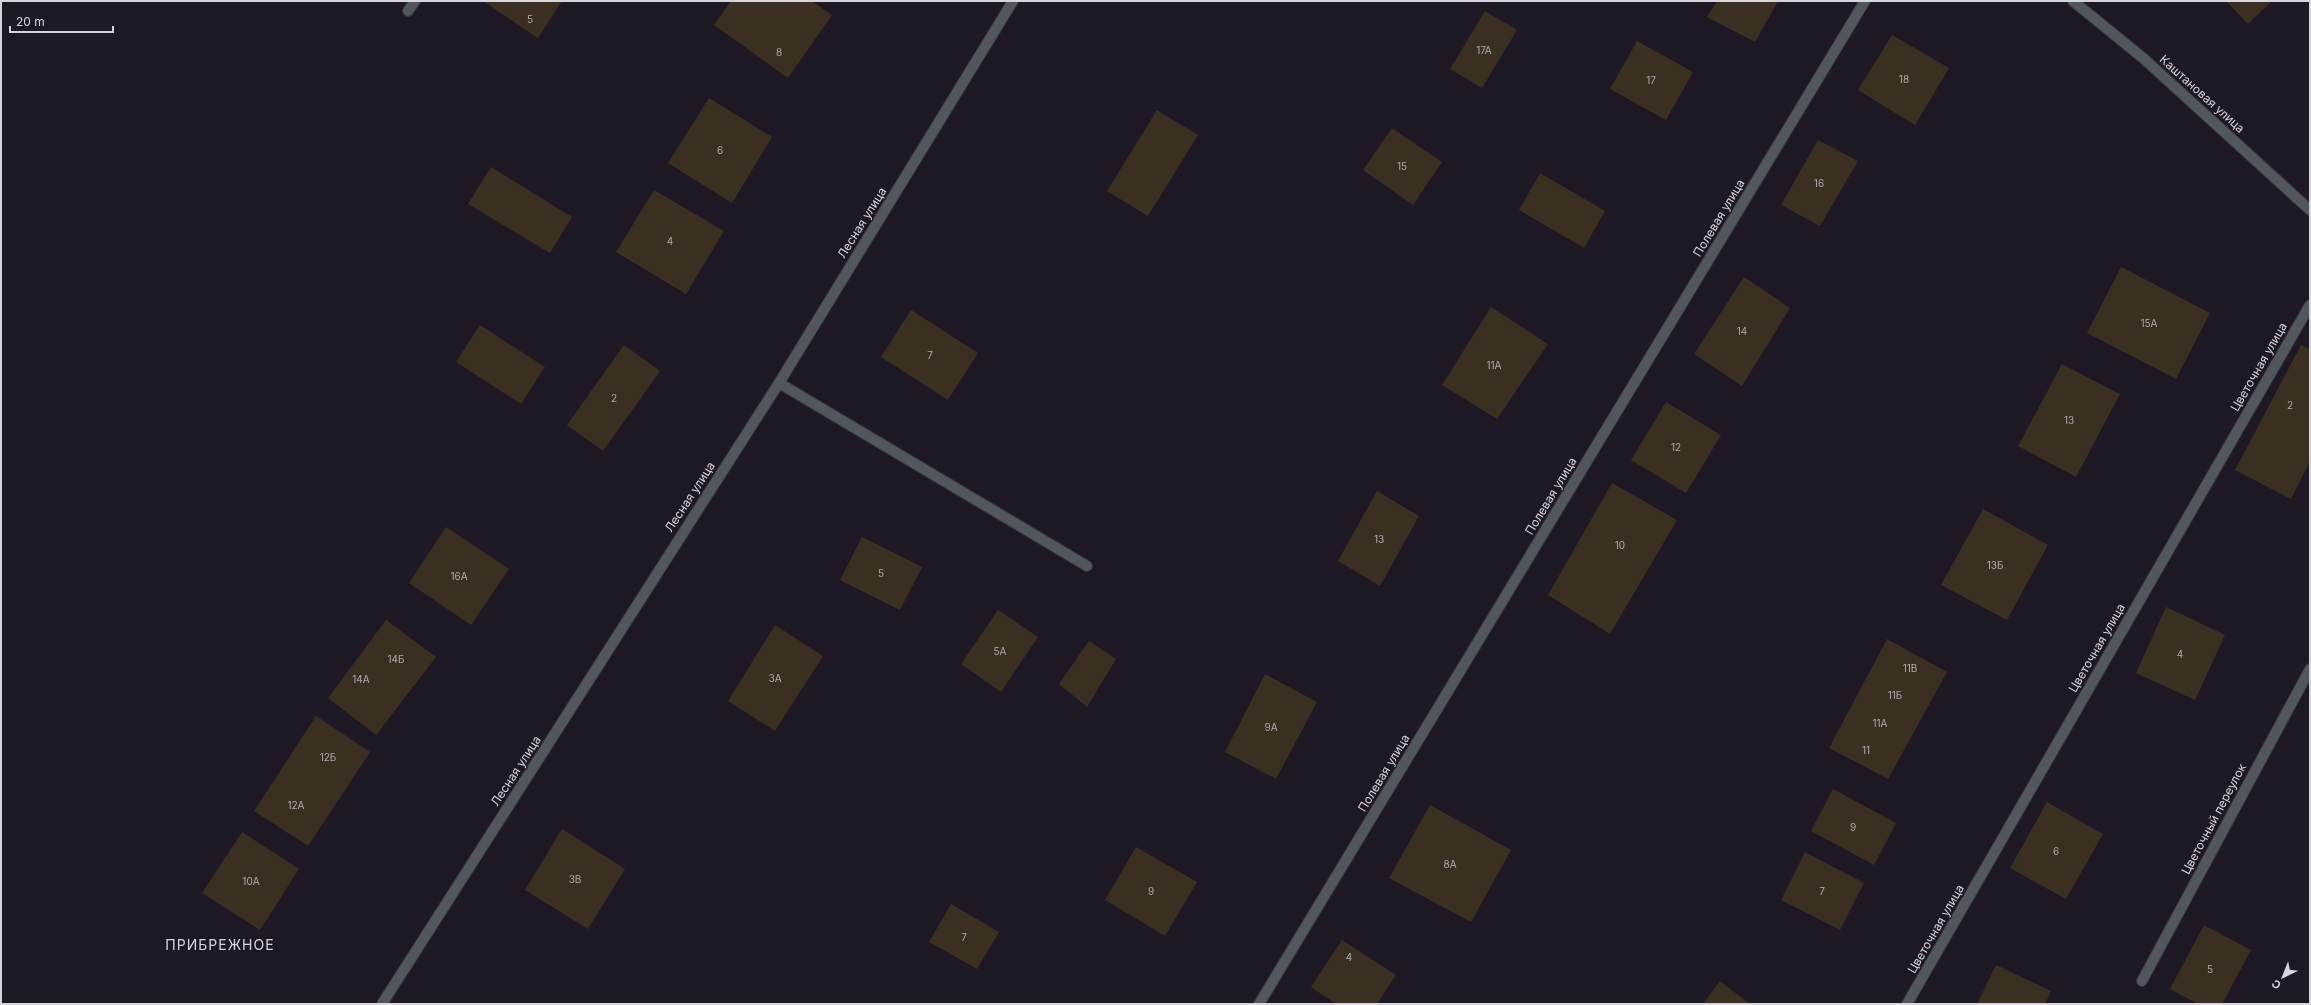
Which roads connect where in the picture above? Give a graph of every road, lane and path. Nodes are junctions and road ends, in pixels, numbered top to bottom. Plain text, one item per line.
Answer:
1 (415, 1) edge
2 (1013, 1) edge
3 (1865, 1) edge
4 (2073, 1) edge
5 (408, 11) dead end
6 (2310, 210) edge
7 (2310, 305) edge
8 (779, 383) junction
9 (1087, 566) dead end
10 (2310, 668) edge
11 (2142, 981) dead end
12 (382, 1004) edge
13 (1260, 1004) edge
14 (1907, 1004) edge

1 - 5 street
2 - 8 street, Лесная улица
3 - 13 street, Полевая улица
4 - 6 street, Каштановая улица
7 - 14 street, Цветочная улица
8 - 9 street
8 - 12 street, Лесная улица
10 - 11 street, Цветочный переулок

